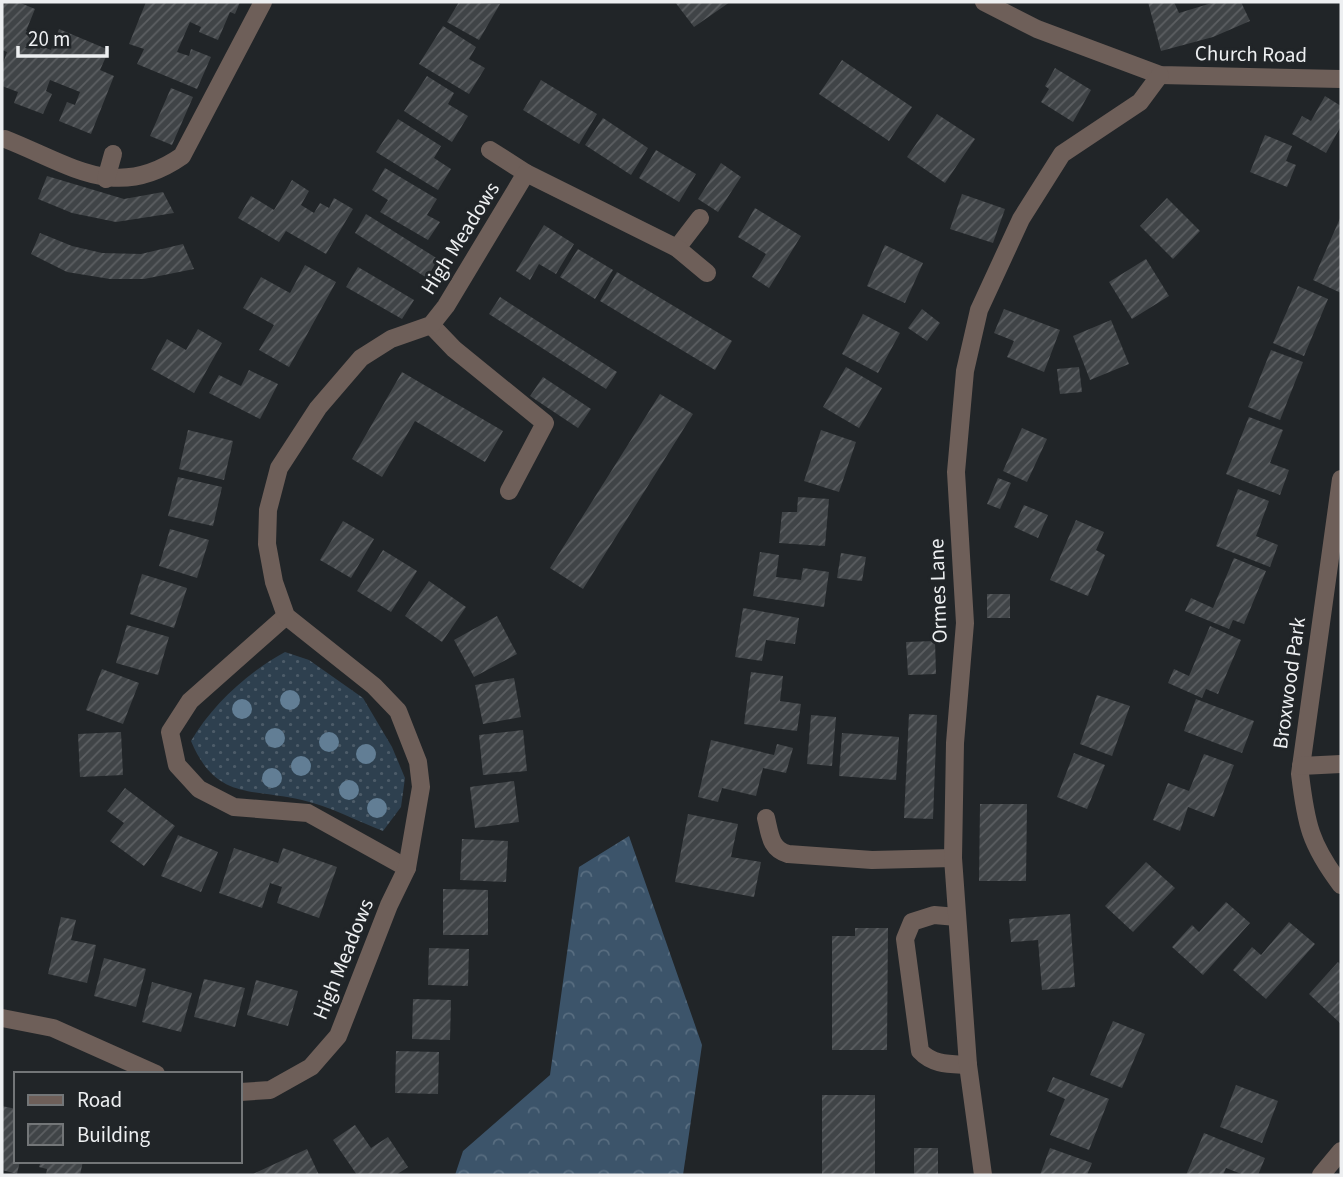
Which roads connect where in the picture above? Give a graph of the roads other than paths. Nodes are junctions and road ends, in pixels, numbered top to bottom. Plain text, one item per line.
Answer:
1 (263, 2) edge
2 (984, 2) edge
3 (1160, 75) junction
4 (1341, 79) edge
5 (5, 139) dead end
6 (490, 150) dead end
7 (113, 154) dead end
8 (526, 173) junction
9 (106, 179) junction
10 (700, 218) dead end
11 (677, 248) junction
12 (707, 273) dead end
13 (431, 325) junction
14 (1341, 479) edge
15 (509, 491) dead end
16 (1333, 595) edge
17 (286, 616) junction
18 (1341, 764) edge
19 (1301, 766) junction
20 (766, 818) dead end
21 (953, 858) junction
22 (407, 868) junction
23 (1341, 885) edge
24 (957, 917) junction
25 (2, 1018) edge
26 (968, 1065) junction
27 (152, 1072) edge
28 (242, 1092) edge
29 (1341, 1151) edge
30 (983, 1175) edge
31 (1321, 1175) edge

1 - 9 street
2 - 3 street, Church Road
3 - 4 street, Church Road
3 - 21 street, Ormes Lane
5 - 9 street
6 - 8 street, High Meadows
7 - 9 street
8 - 11 street, High Meadows
8 - 13 street, High Meadows
10 - 11 street
11 - 12 street, High Meadows
13 - 15 street, High Meadows
13 - 17 street, High Meadows
14 - 16 street, Broxwood Park
16 - 19 street, Broxwood Park
17 - 22 street, High Meadows
17 - 22 street
18 - 19 street
19 - 23 street, Broxwood Park
20 - 21 street
21 - 24 street, Ormes Lane
22 - 28 street, High Meadows
24 - 26 street, Ormes Lane
24 - 26 street
25 - 27 street
26 - 30 street, Ormes Lane
29 - 31 street

